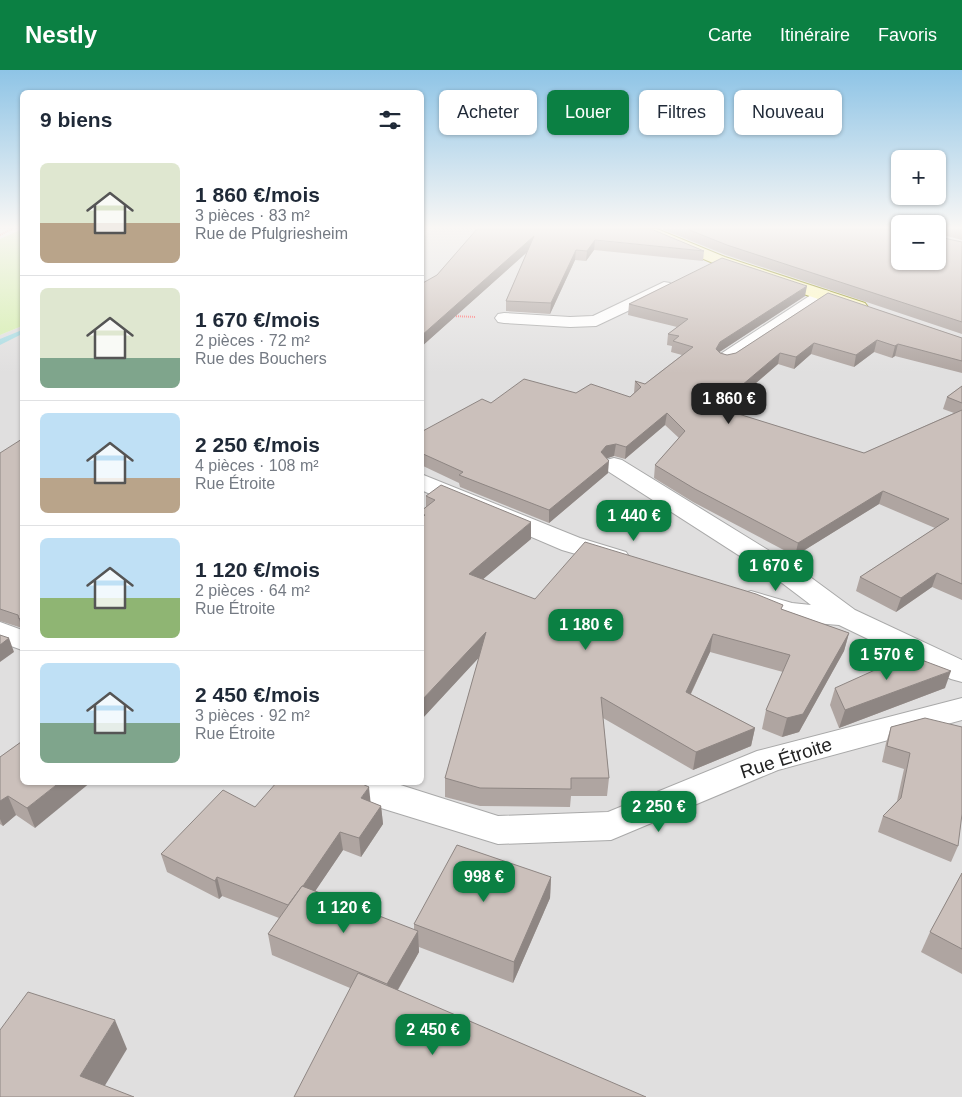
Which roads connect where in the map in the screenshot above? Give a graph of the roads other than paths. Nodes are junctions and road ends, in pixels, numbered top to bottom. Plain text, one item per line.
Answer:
1 (769, 277) edge
2 (675, 281) edge
3 (823, 295) junction
4 (870, 311) edge
5 (504, 318) road end
6 (726, 359) edge
7 (614, 465) dead end
8 (424, 481) edge
9 (638, 565) edge
10 (724, 591) edge
11 (846, 616) junction
12 (0, 631) edge
13 (20, 640) edge
14 (962, 672) edge
15 (962, 709) edge
16 (361, 785) edge

1 - 3 main road
2 - 5 street
3 - 4 main road
3 - 6 street
7 - 11 street
8 - 9 street
10 - 11 street
11 - 14 street
12 - 13 street
15 - 16 street, Rue Étroite

